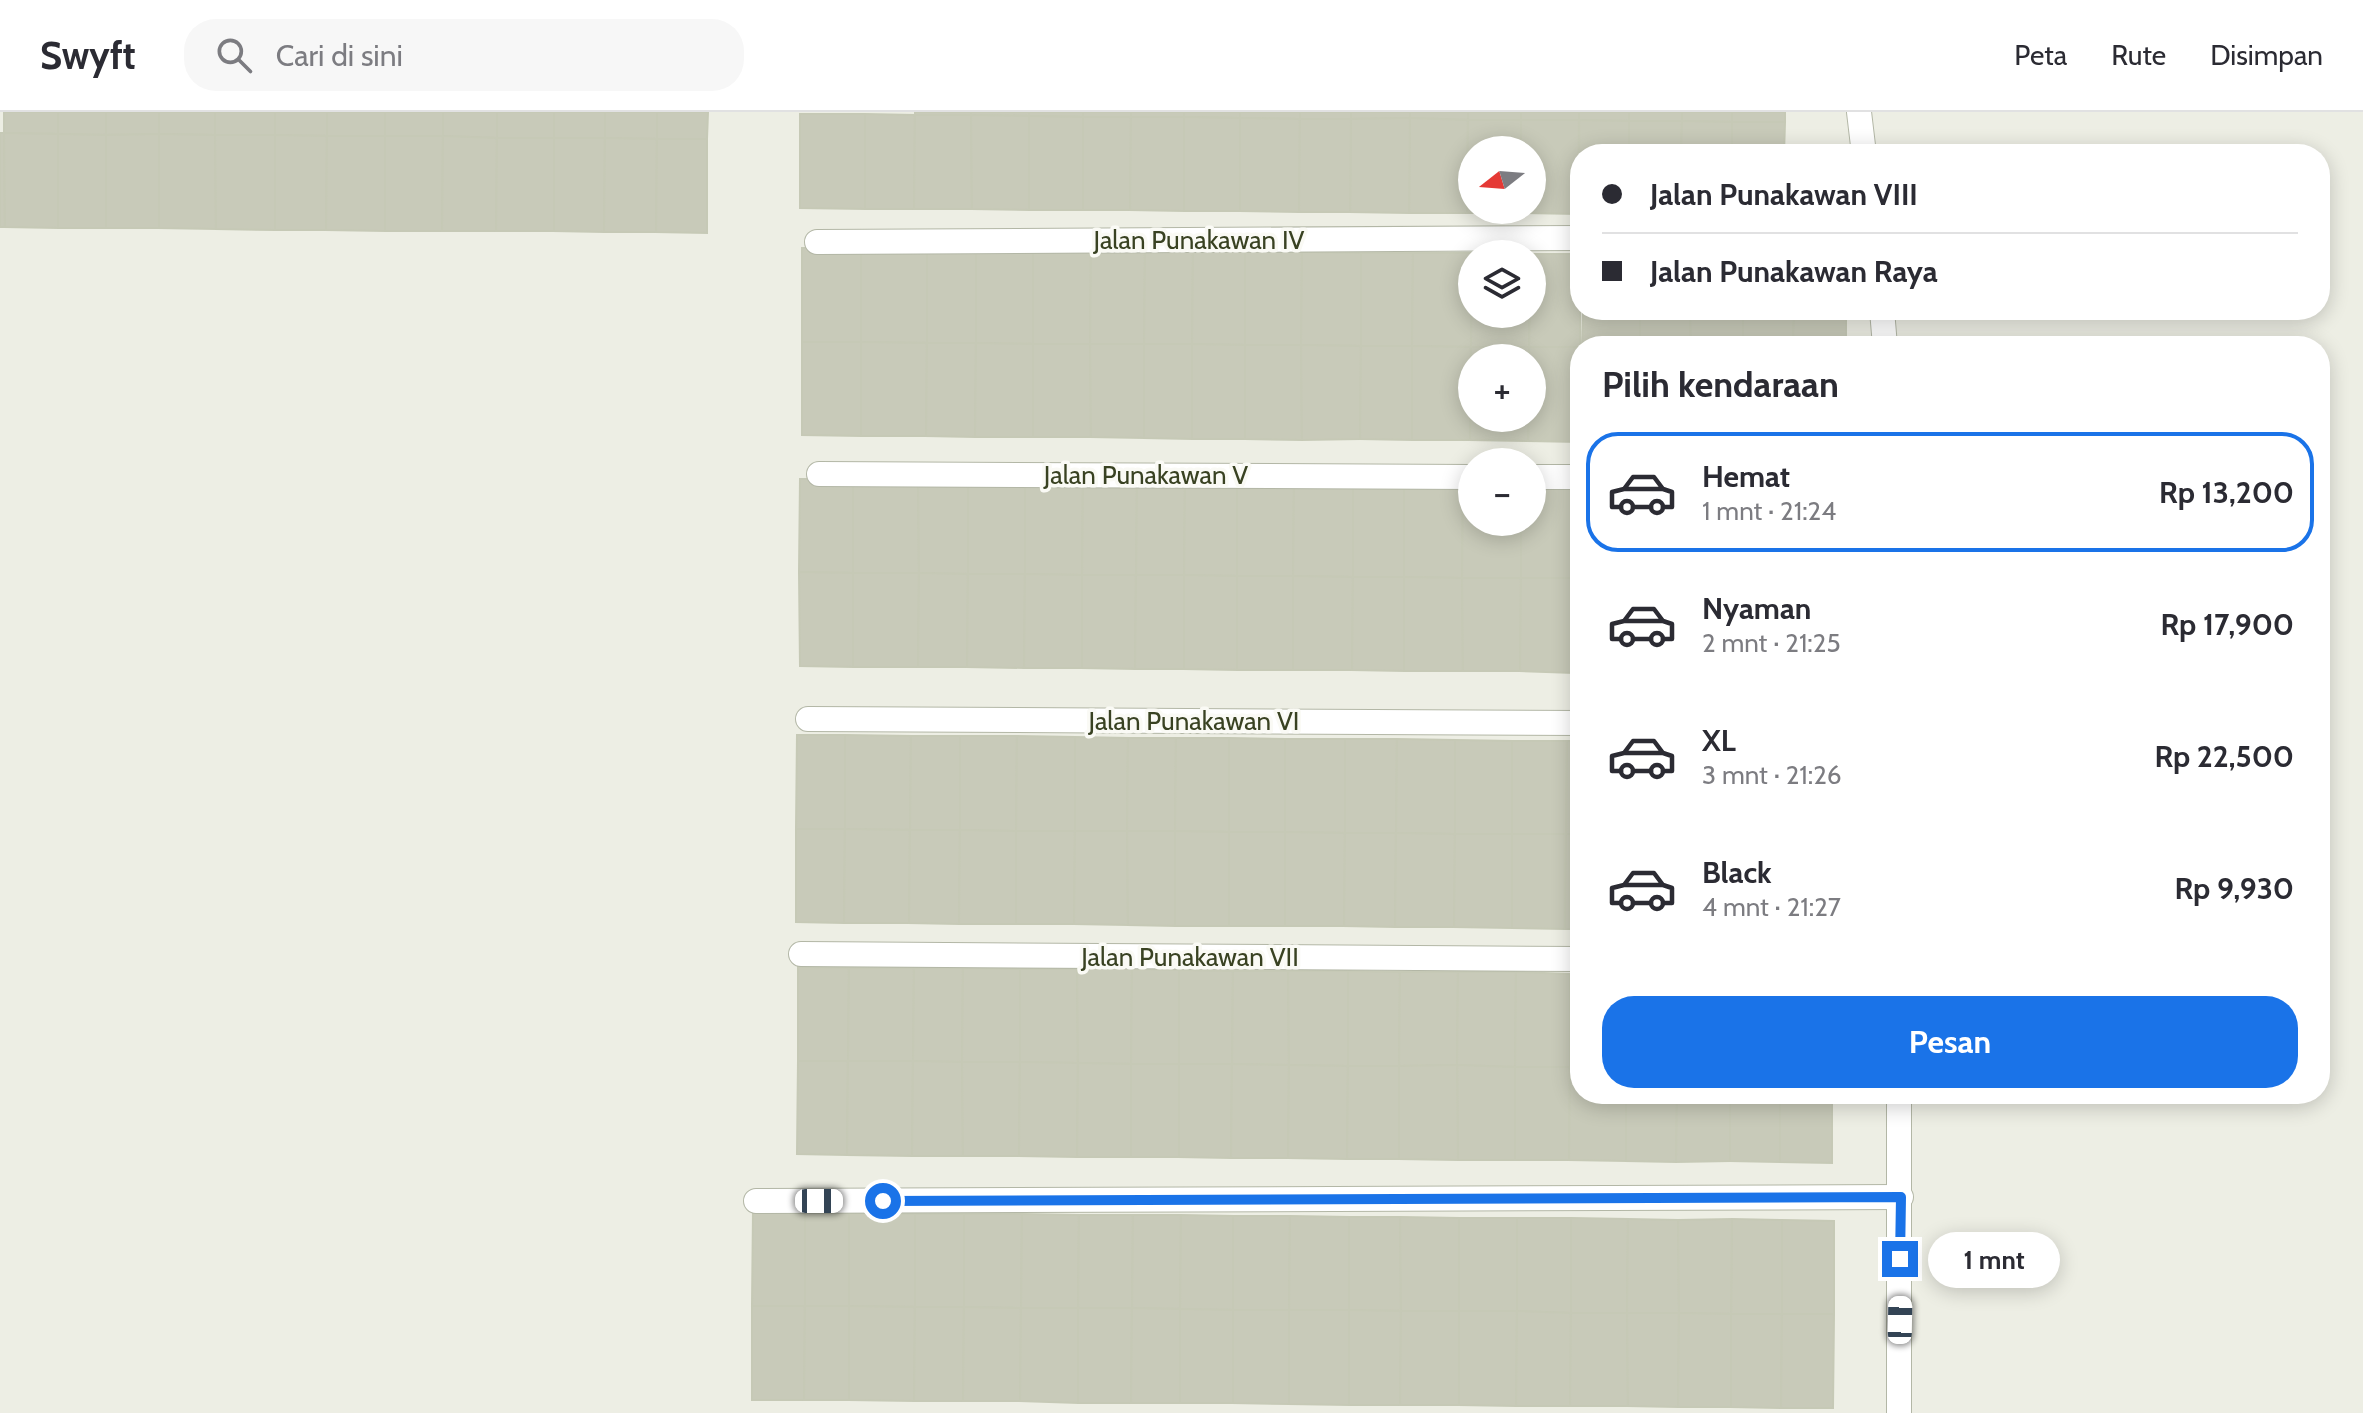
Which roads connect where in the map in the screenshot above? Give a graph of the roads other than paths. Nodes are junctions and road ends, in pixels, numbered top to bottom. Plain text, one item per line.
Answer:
1 (1859, 112) edge
2 (1863, 144) edge
3 (1570, 238) edge
4 (817, 242) dead end
5 (819, 474) dead end
6 (1458, 477) edge
7 (1546, 477) edge
8 (1570, 477) edge
9 (808, 719) dead end
10 (1570, 723) edge
11 (801, 954) dead end
12 (1570, 959) edge
13 (1899, 1104) edge
14 (1901, 1197) junction
15 (756, 1201) dead end
16 (1899, 1413) edge

1 - 2 street
3 - 4 street, Jalan Punakawan IV
5 - 6 street, Jalan Punakawan V
7 - 8 street
9 - 10 street, Jalan Punakawan VI
11 - 12 street, Jalan Punakawan VII
13 - 14 street
14 - 15 street
14 - 16 street

